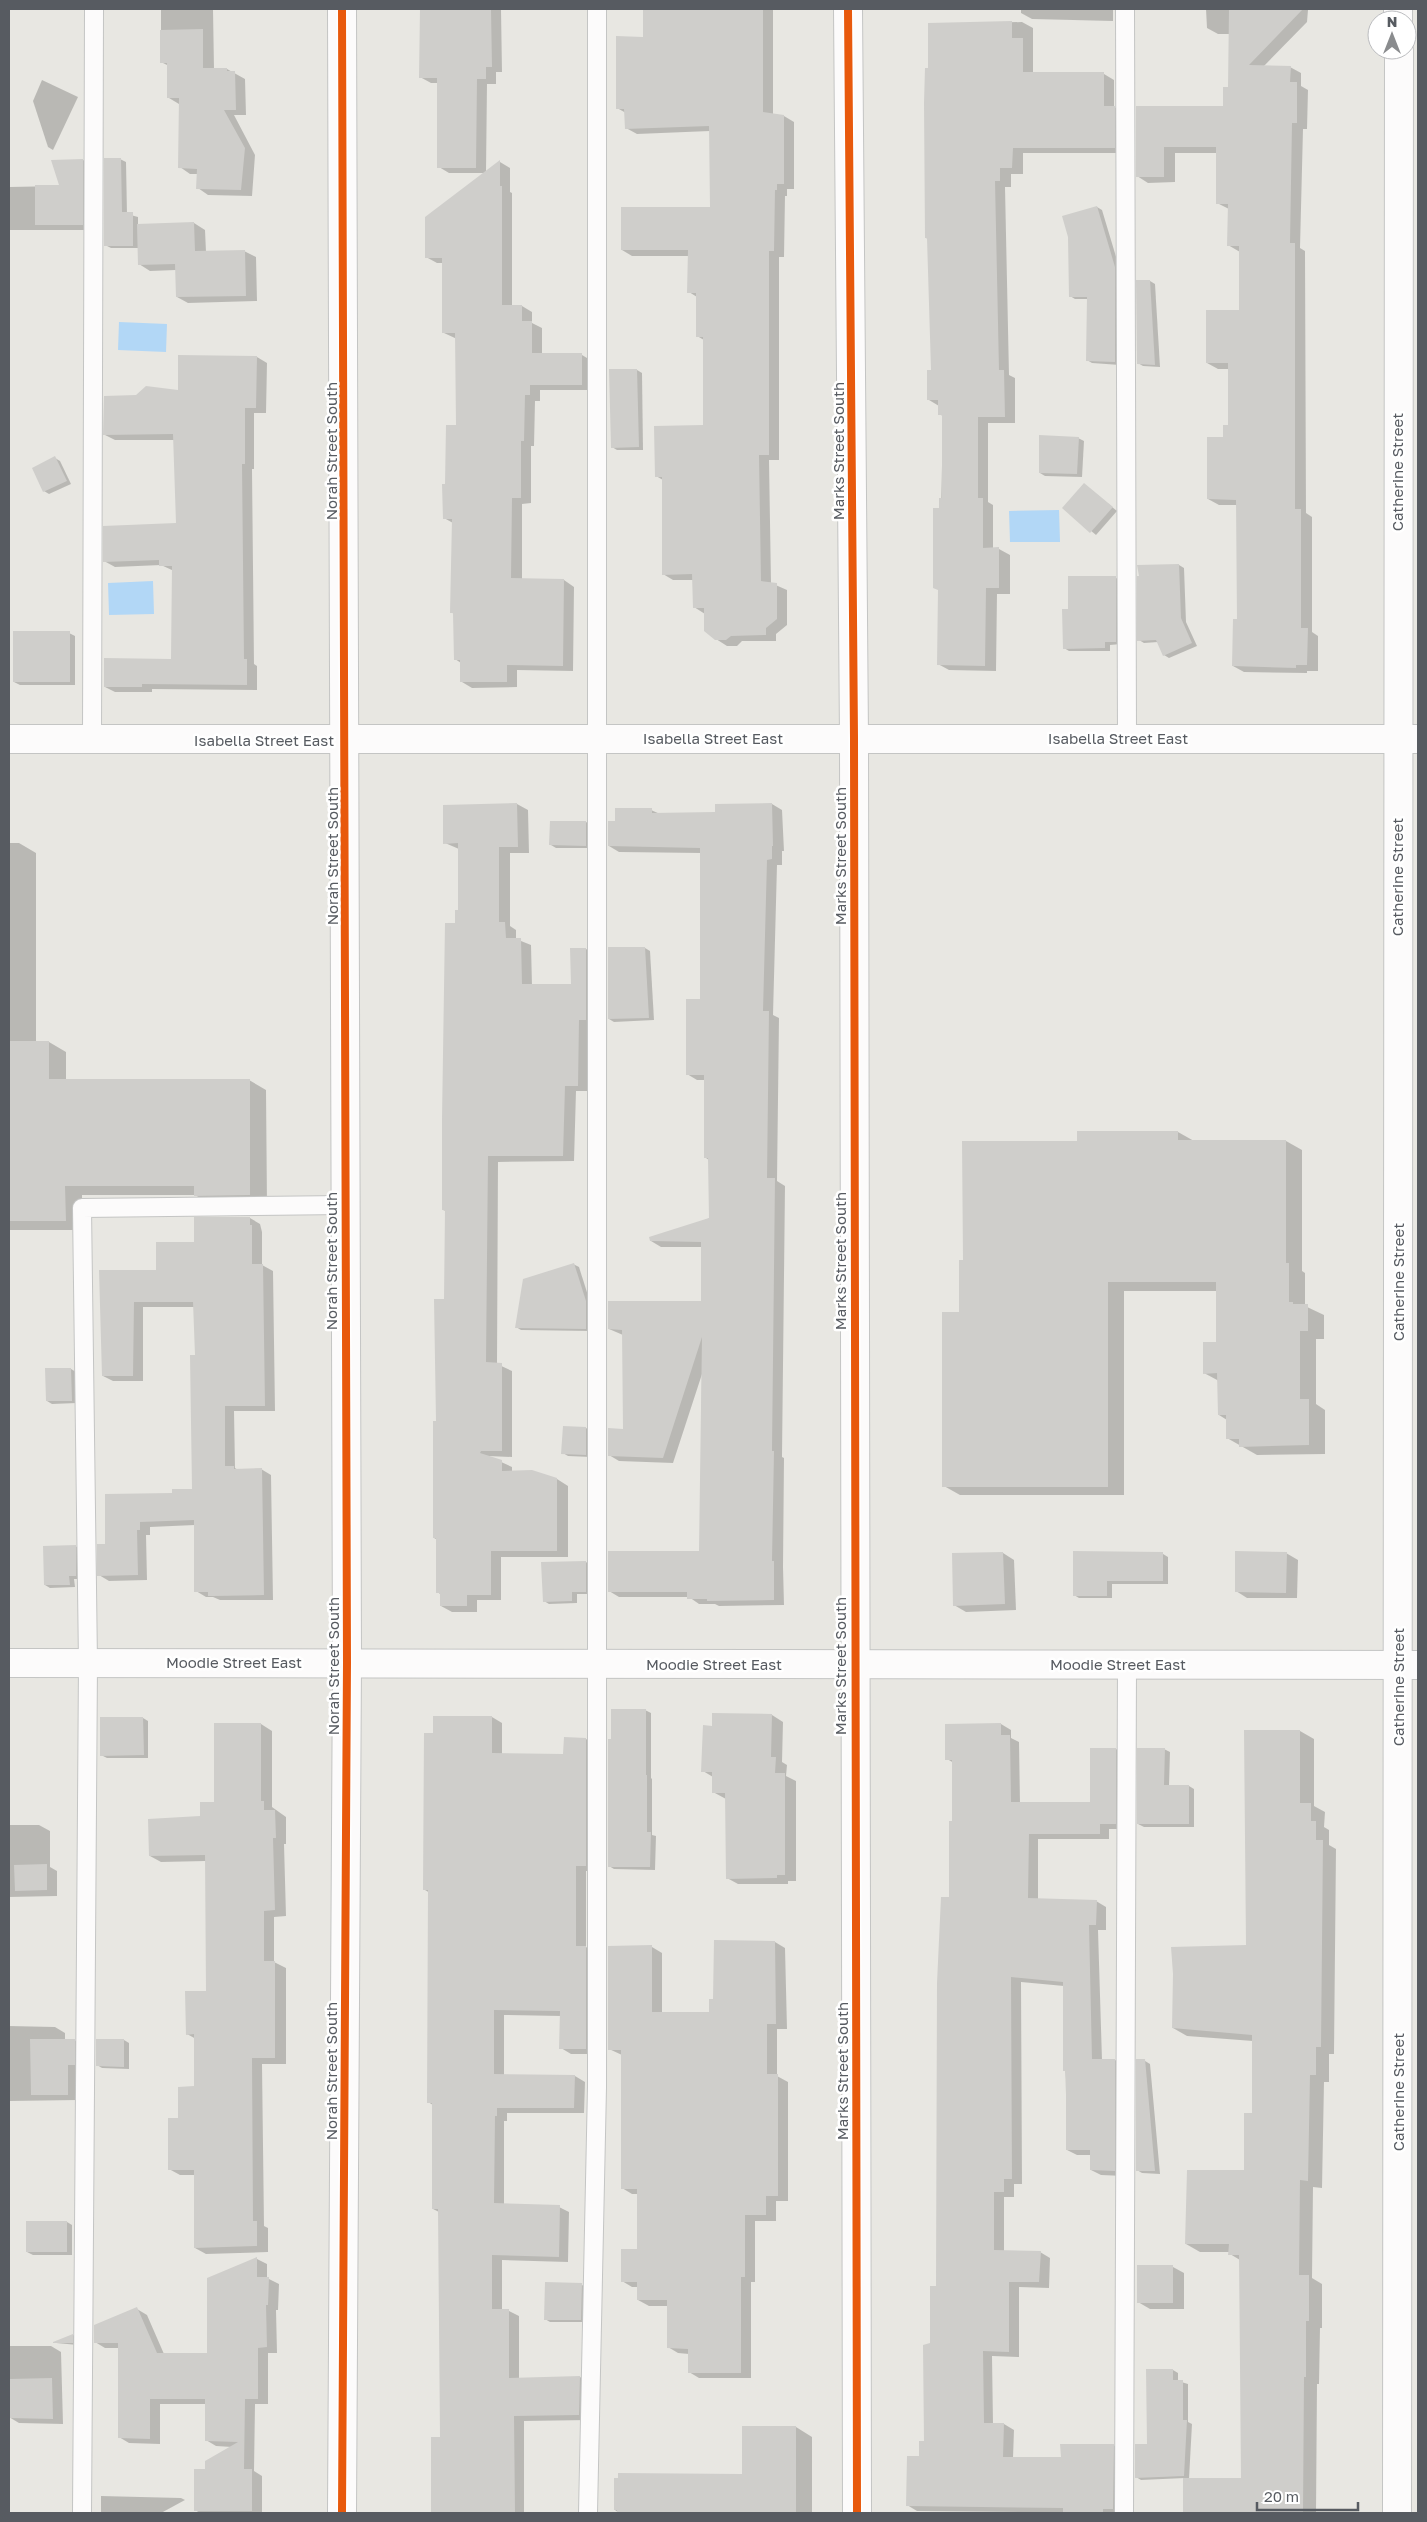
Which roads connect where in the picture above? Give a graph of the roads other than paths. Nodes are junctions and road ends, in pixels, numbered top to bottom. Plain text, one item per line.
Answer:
1 (94, 9) edge
2 (342, 9) edge
3 (597, 9) edge
4 (848, 9) edge
5 (1125, 9) edge
6 (1398, 60) edge
7 (854, 738) junction
8 (1126, 738) junction
9 (9, 739) edge
10 (92, 739) junction
11 (598, 739) junction
12 (1408, 739) edge
13 (346, 740) junction
14 (345, 1205) junction
15 (347, 1662) junction
16 (9, 1663) edge
17 (88, 1663) junction
18 (854, 1663) junction
19 (597, 1665) junction
20 (1127, 1665) junction
21 (1408, 1666) edge
22 (82, 2513) edge
23 (342, 2513) edge
24 (588, 2513) edge
25 (857, 2513) edge
26 (1124, 2513) edge
27 (1397, 2513) edge

1 - 10 lane
2 - 13 street, Norah Street South
3 - 11 lane
4 - 7 street, Marks Street South
5 - 8 lane
6 - 12 street, Catherine Street
7 - 8 street, Isabella Street East
7 - 11 street, Isabella Street East
7 - 18 street, Marks Street South
8 - 12 street, Isabella Street East
9 - 10 street, Isabella Street East
10 - 13 street, Isabella Street East
11 - 13 street, Isabella Street East
11 - 19 lane
12 - 21 street, Catherine Street
13 - 14 street, Norah Street South
14 - 15 street, Norah Street South
14 - 17 lane
15 - 17 street, Moodie Street East
15 - 19 street, Moodie Street East
15 - 23 street, Norah Street South
16 - 17 street, Moodie Street East
17 - 22 lane
18 - 19 street, Moodie Street East
18 - 20 street, Moodie Street East
18 - 25 street, Marks Street South
19 - 24 lane
20 - 21 street, Moodie Street East
20 - 26 lane
21 - 27 street, Catherine Street

